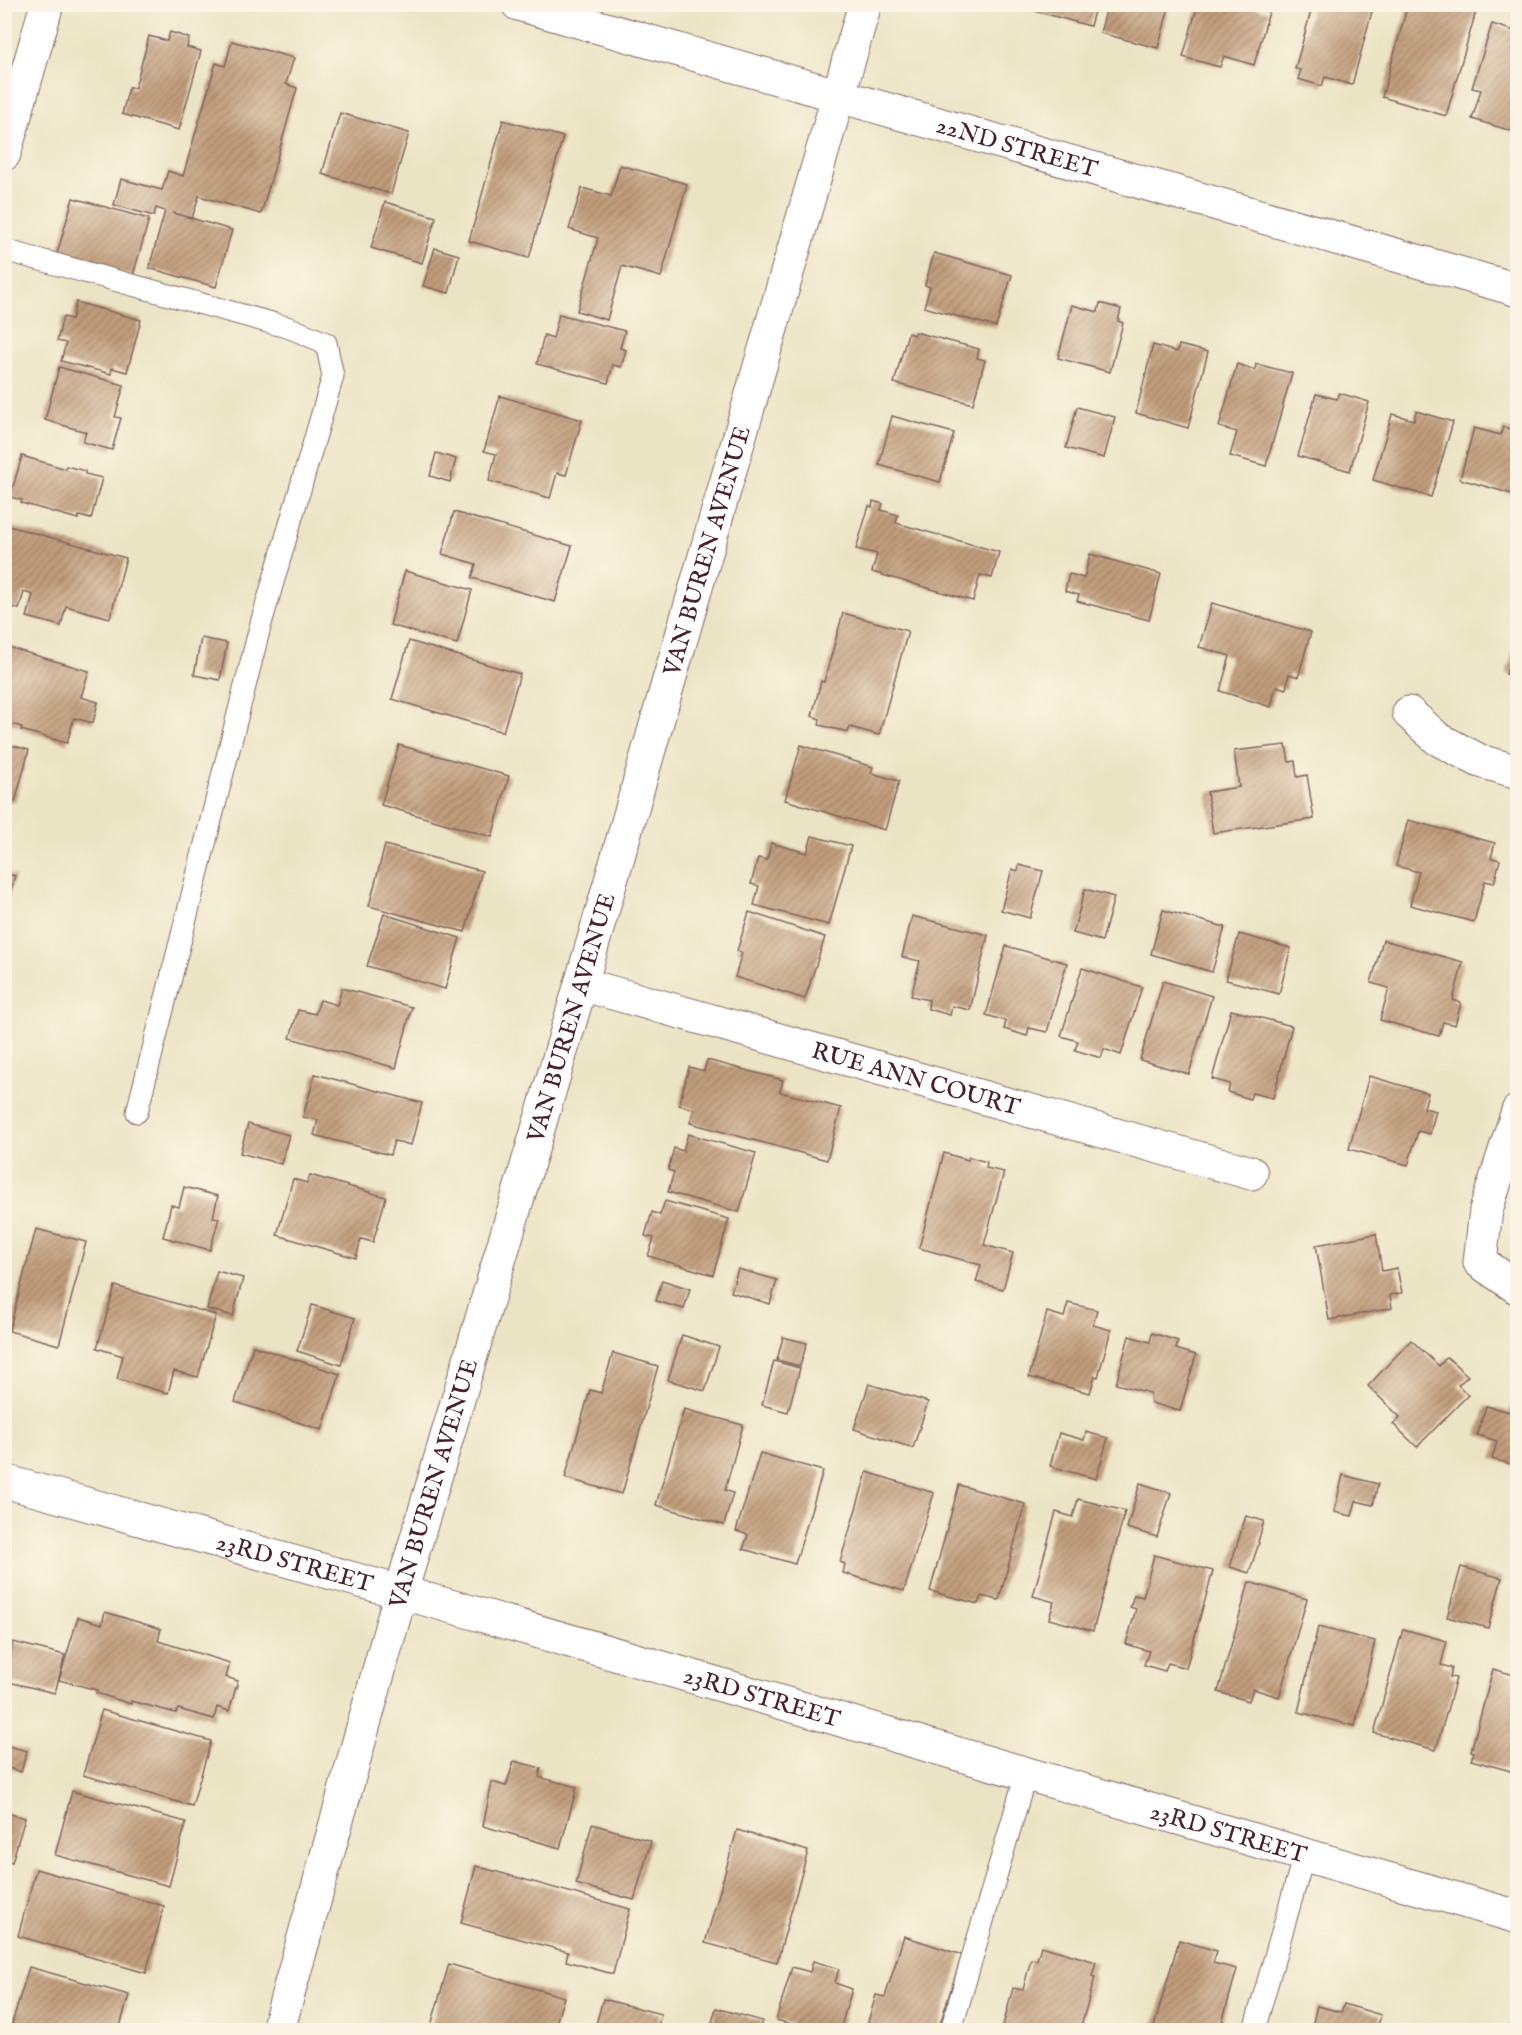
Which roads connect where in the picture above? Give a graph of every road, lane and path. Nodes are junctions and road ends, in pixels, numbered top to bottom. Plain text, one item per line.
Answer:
1 (47, 4) edge
2 (518, 4) edge
3 (866, 4) edge
4 (839, 96) junction
5 (4, 154) edge
6 (4, 250) edge
7 (1518, 290) edge
8 (1409, 713) dead end
9 (1518, 772) edge
10 (581, 984) junction
11 (1518, 1111) edge
12 (137, 1112) dead end
13 (1251, 1173) dead end
14 (1518, 1288) edge
15 (4, 1481) edge
16 (401, 1592) junction
17 (1026, 1774) junction
18 (1304, 1855) junction
19 (1518, 1917) edge
20 (278, 2031) edge
21 (951, 2031) edge
22 (1254, 2031) edge

1 - 5 street
2 - 4 street, 22ND STREET
3 - 4 street, VAN BUREN AVENUE
4 - 7 street, 22ND STREET
4 - 10 street, VAN BUREN AVENUE
6 - 12 lane
8 - 9 street
10 - 13 street, RUE ANN COURT
10 - 16 street, VAN BUREN AVENUE
11 - 14 street
15 - 16 street, 23RD STREET
16 - 17 street, 23RD STREET
16 - 20 street, VAN BUREN AVENUE
17 - 18 street, 23RD STREET
17 - 21 lane
18 - 19 street, 23RD STREET
18 - 22 lane

